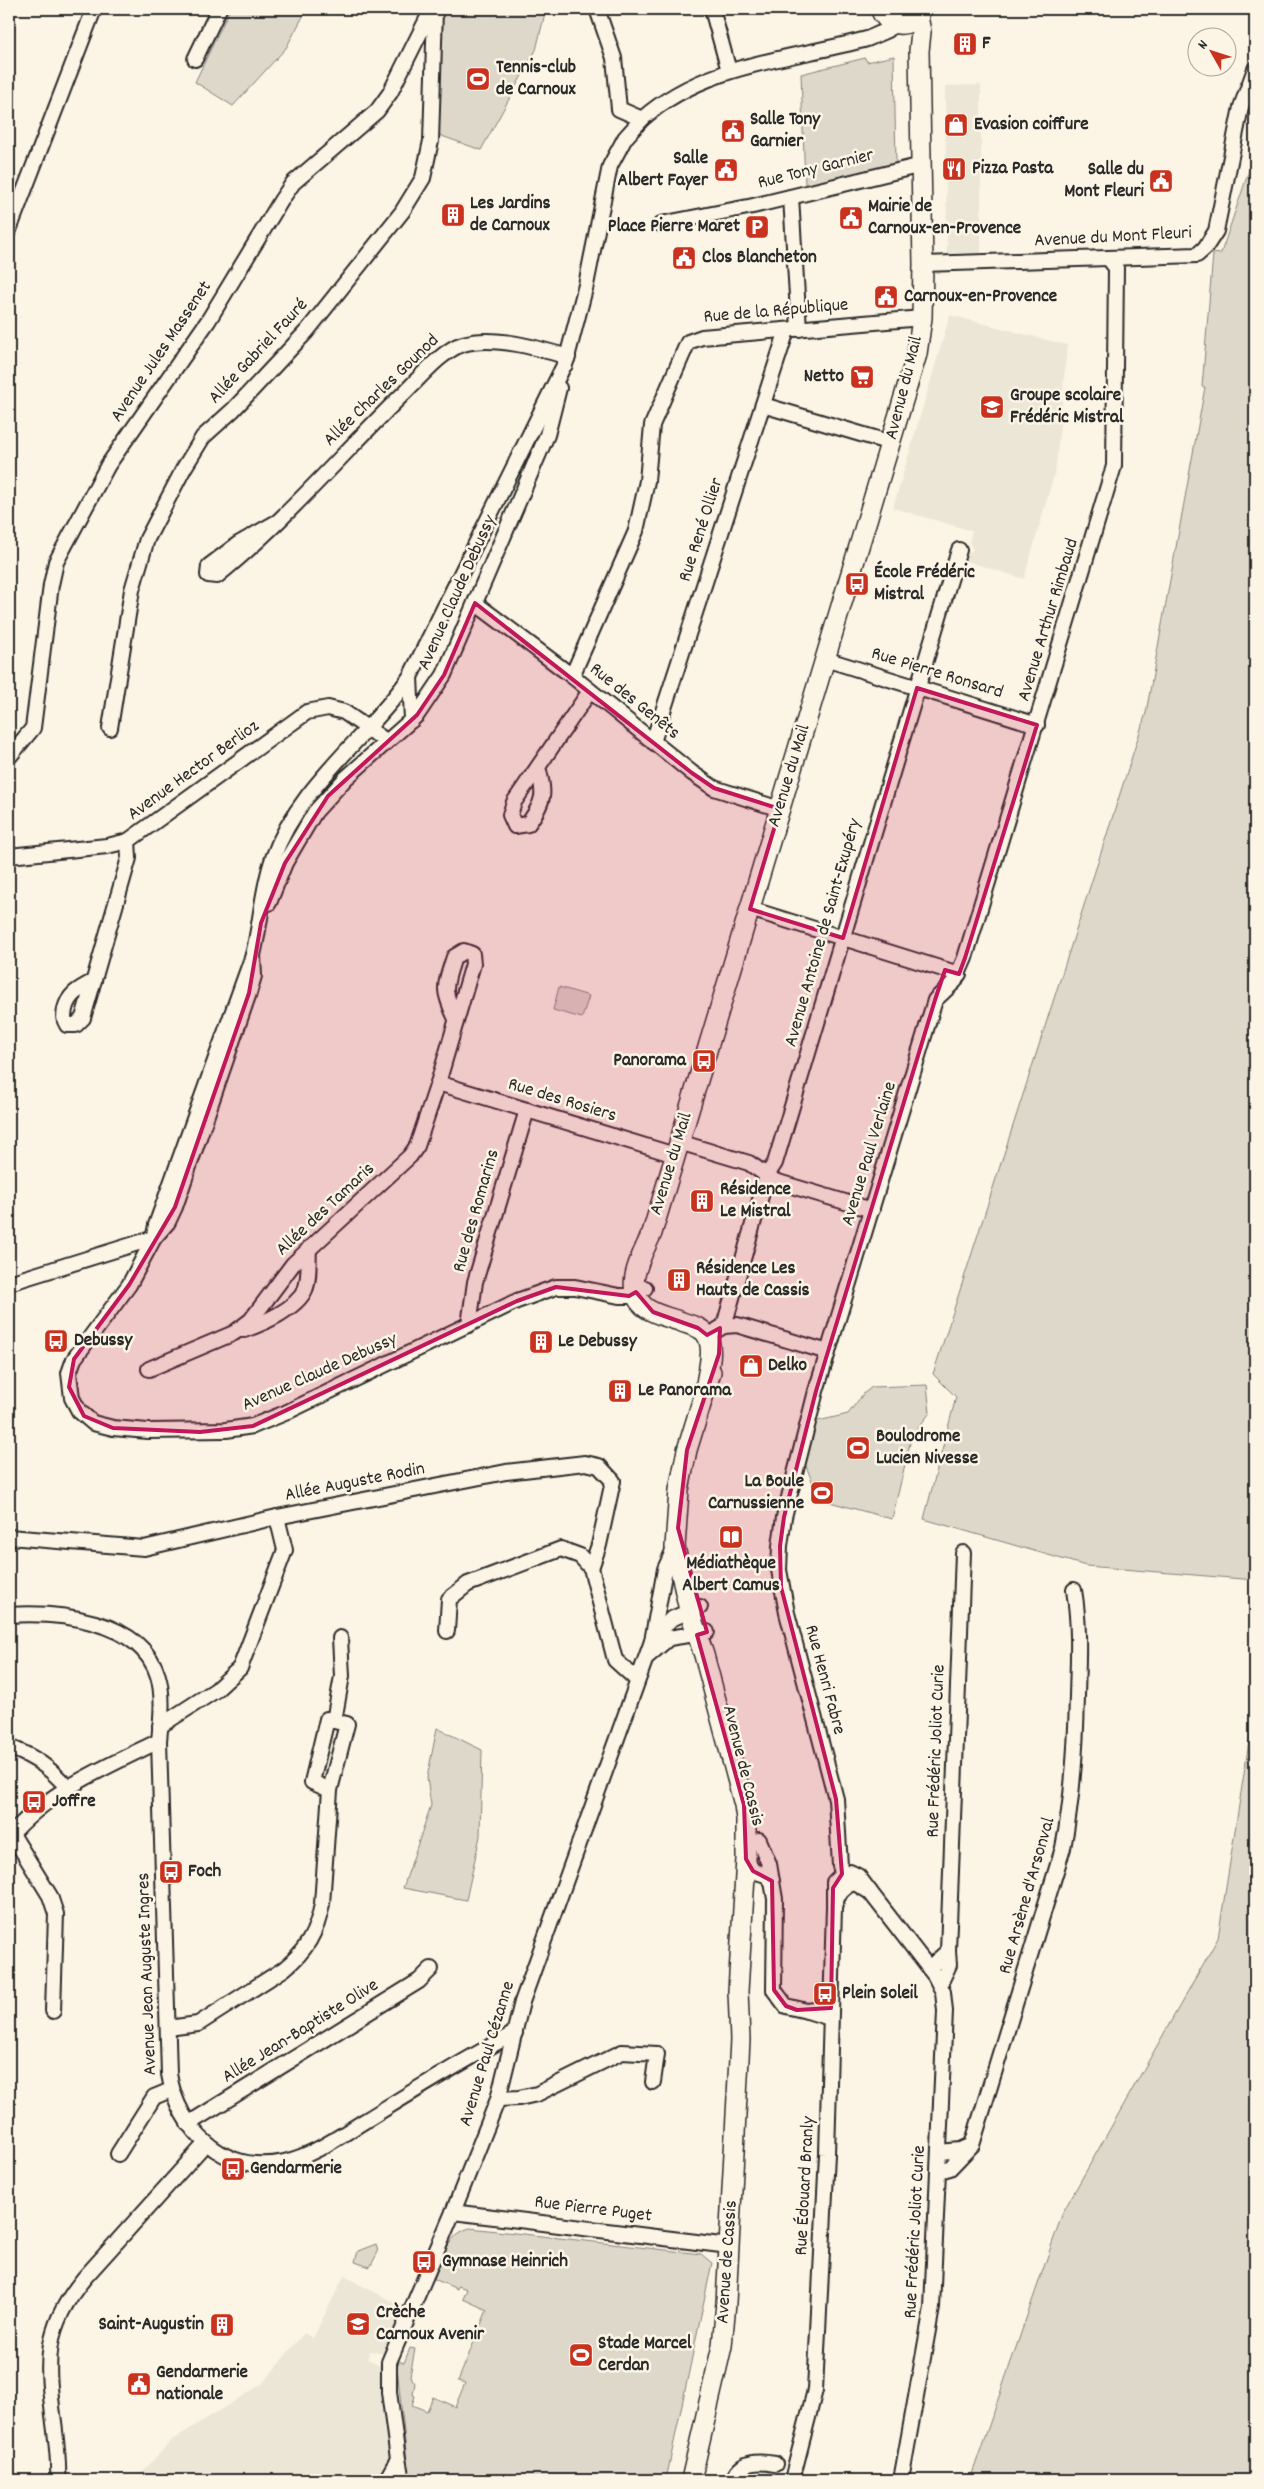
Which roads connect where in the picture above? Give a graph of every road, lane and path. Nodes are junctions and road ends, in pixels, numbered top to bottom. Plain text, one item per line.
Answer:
1 (94, 9) edge
2 (219, 9) edge
3 (434, 9) edge
4 (596, 9) edge
5 (712, 9) edge
6 (920, 12) edge
7 (889, 18) edge
8 (918, 51) junction
9 (195, 60) dead end
10 (1255, 69) edge
11 (729, 71) junction
12 (642, 118) junction
13 (922, 165) junction
14 (791, 197) junction
15 (661, 224) dead end
16 (9, 230) edge
17 (1116, 262) junction
18 (924, 264) junction
19 (922, 318) junction
20 (793, 329) junction
21 (568, 356) junction
22 (762, 405) junction
23 (533, 430) junction
24 (548, 432) junction
25 (891, 443) junction
26 (275, 523) junction
27 (959, 550) dead end
28 (474, 603) junction
29 (826, 660) junction
30 (572, 676) junction
31 (410, 677) junction
32 (917, 688) junction
33 (590, 691) junction
34 (412, 720) junction
35 (1037, 725) junction
36 (110, 728) dead end
37 (369, 728) junction
38 (386, 741) junction
39 (653, 742) junction
40 (9, 758) edge
41 (538, 767) dead end
42 (780, 809) junction
43 (128, 840) junction
44 (9, 856) edge
45 (750, 909) junction
46 (261, 923) junction
47 (843, 938) junction
48 (945, 970) junction
49 (960, 974) junction
50 (94, 981) dead end
51 (935, 1000) junction
52 (456, 1019) dead end
53 (438, 1083) junction
54 (527, 1110) junction
55 (677, 1148) junction
56 (761, 1179) junction
57 (872, 1210) junction
58 (154, 1238) junction
59 (309, 1248) junction
60 (9, 1283) edge
61 (641, 1290) junction
62 (469, 1325) junction
63 (715, 1330) junction
64 (234, 1333) junction
65 (828, 1352) junction
66 (149, 1369) dead end
67 (790, 1496) joint
68 (277, 1517) junction
69 (678, 1528) junction
70 (9, 1537) edge
71 (675, 1547) junction
72 (963, 1553) dead end
73 (591, 1568) junction
74 (1074, 1590) dead end
75 (695, 1609) junction
76 (9, 1615) edge
77 (447, 1631) dead end
78 (702, 1634) junction
79 (340, 1638) dead end
80 (652, 1641) junction
81 (644, 1660) junction
82 (637, 1680) junction
83 (334, 1721) junction
84 (160, 1726) junction
85 (159, 1741) junction
86 (9, 1747) edge
87 (68, 1788) junction
88 (330, 1790) junction
89 (10, 1835) edge
90 (758, 1871) junction
91 (844, 1879) junction
92 (948, 1951) junction
93 (431, 1968) dead end
94 (929, 1968) junction
95 (940, 1984) junction
96 (53, 2011) dead end
97 (831, 2013) junction
98 (168, 2028) junction
99 (515, 2033) junction
100 (740, 2040) junction
101 (169, 2074) junction
102 (653, 2082) dead end
103 (171, 2090) junction
104 (154, 2097) junction
105 (498, 2099) junction
106 (188, 2124) junction
107 (205, 2144) junction
108 (972, 2145) junction
109 (939, 2152) junction
110 (118, 2154) dead end
111 (939, 2171) junction
112 (454, 2212) junction
113 (729, 2246) junction
114 (398, 2459) junction
115 (794, 2473) edge
116 (58, 2480) edge
117 (386, 2480) edge
118 (402, 2480) edge
119 (691, 2480) edge
120 (733, 2480) edge
121 (901, 2480) edge

1 - 16 street
2 - 9 street
3 - 36 street, Allée Gabriel Fauré
3 - 40 street, Avenue Jules Massenet
4 - 12 street
5 - 11 street
6 - 7 main road
6 - 8 main road, Avenue du Mail
7 - 8 main road
7 - 11 street, Avenue Claude Debussy
8 - 13 main road, Avenue du Mail
10 - 17 street, Avenue du Mont Fleuri
11 - 12 street, Avenue Claude Debussy
12 - 21 street, Avenue Claude Debussy
13 - 14 street, Rue Tony Garnier
13 - 18 main road, Avenue du Mail
14 - 15 street, Rue Tony Garnier
14 - 20 street
17 - 18 street, Avenue du Mont Fleuri
17 - 35 street, Avenue Arthur Rimbaud
18 - 19 main road, Avenue du Mail
19 - 20 street, Rue de la République
19 - 25 main road, Avenue du Mail
20 - 22 street, Rue René Ollier
20 - 30 street, Rue de la République
21 - 23 street, Avenue Claude Debussy
21 - 24 street, Avenue Claude Debussy
21 - 26 street, Allée Charles Gounod
22 - 25 street
22 - 39 street, Rue René Ollier
23 - 24 street
23 - 31 street, Avenue Claude Debussy
24 - 28 street, Avenue Claude Debussy
25 - 29 main road, Avenue du Mail
26 - 26 street, Allée Charles Gounod
27 - 32 street, Avenue Antoine de Saint-Exupéry
28 - 30 street, Rue des Genêts
28 - 34 street, Avenue Claude Debussy
29 - 32 street, Rue Pierre Ronsard
29 - 42 main road, Avenue du Mail
30 - 33 street, Rue des Genêts
31 - 34 street
31 - 37 street, Avenue Claude Debussy
32 - 35 street, Rue Pierre Ronsard
32 - 47 street, Avenue Antoine de Saint-Exupéry
33 - 39 street, Rue des Genêts
33 - 41 street
34 - 38 street, Avenue Claude Debussy
35 - 49 street, Avenue Arthur Rimbaud
37 - 38 street, Avenue Hector Berlioz
37 - 43 street, Avenue Hector Berlioz
37 - 46 street, Avenue Claude Debussy
38 - 46 street, Avenue Claude Debussy
39 - 42 street, Rue des Genêts
42 - 45 main road, Avenue du Mail
43 - 44 street, Avenue Hector Berlioz
43 - 50 street
45 - 47 street
45 - 55 main road, Avenue du Mail
46 - 58 street, Avenue Claude Debussy
47 - 48 street
47 - 56 street, Avenue Antoine de Saint-Exupéry
48 - 49 street
48 - 51 street
49 - 51 street, Avenue Paul Verlaine
51 - 57 street, Avenue Paul Verlaine
52 - 53 street, Allée des Tamaris
53 - 54 street, Rue des Rosiers
53 - 59 street, Allée des Tamaris
54 - 55 street, Rue des Rosiers
54 - 62 street, Rue des Romarins
55 - 56 street, Rue des Rosiers
55 - 61 main road, Avenue du Mail
56 - 57 street, Rue des Rosiers
56 - 63 street, Avenue Antoine de Saint-Exupéry
57 - 65 street, Avenue Paul Verlaine
58 - 60 street
58 - 62 street, Avenue Claude Debussy
59 - 64 street, Allée des Tamaris
59 - 64 street
61 - 62 street, Avenue Claude Debussy
61 - 63 main road
63 - 65 street
63 - 69 main road, Avenue de Cassis
64 - 66 street, Allée des Tamaris
65 - 67 street, Avenue Paul Verlaine
67 - 91 street, Rue Henri Fabre
68 - 70 street, Allée Auguste Rodin
68 - 73 street, Allée Auguste Rodin
68 - 84 street
69 - 71 main road, Avenue de Cassis
69 - 75 main road, Avenue de Cassis
71 - 75 main road, Avenue de Cassis
71 - 80 street, Avenue Paul Cézanne
72 - 92 street, Rue Frédéric Joliot Curie
73 - 77 street
73 - 82 street
74 - 108 street, Rue Arsène d'Arsonval
75 - 78 main road, Avenue de Cassis
75 - 80 street, Avenue Paul Cézanne
76 - 84 street, Avenue Jean Auguste Ingres
78 - 81 street, Avenue Paul Cézanne
78 - 90 main road, Avenue de Cassis
78 - 90 main road, Avenue de Cassis
79 - 83 street
80 - 81 street, Avenue Paul Cézanne
81 - 82 street, Avenue Paul Cézanne
82 - 99 street, Avenue Paul Cézanne
83 - 88 street
83 - 88 street
84 - 85 street, Avenue Jean Auguste Ingres
85 - 87 street
85 - 98 street, Avenue Jean Auguste Ingres
86 - 87 street
87 - 89 street
88 - 98 street
89 - 96 street
90 - 97 street
90 - 100 main road, Avenue de Cassis
90 - 100 main road, Avenue de Cassis
91 - 94 street
91 - 97 street, Rue Édouard Branly
92 - 94 street
92 - 95 street, Rue Frédéric Joliot Curie
93 - 106 street, Allée Jean-Baptiste Olive
94 - 95 street, Rue Frédéric Joliot Curie
95 - 109 street, Rue Frédéric Joliot Curie
97 - 115 street, Rue Édouard Branly
98 - 101 street, Avenue Jean Auguste Ingres
99 - 105 street, Avenue Paul Cézanne
99 - 107 street, Avenue Jean Auguste Ingres
100 - 113 main road, Avenue de Cassis
101 - 103 street, Avenue Jean Auguste Ingres
101 - 104 street
102 - 105 street
103 - 104 street
103 - 106 street, Avenue Jean Auguste Ingres
104 - 110 street
105 - 112 street, Avenue Paul Cézanne
106 - 107 street, Avenue Jean Auguste Ingres
107 - 116 street
108 - 109 street
108 - 111 street, Rue Arsène d'Arsonval
109 - 111 street, Rue Frédéric Joliot Curie
111 - 121 street, Rue Frédéric Joliot Curie
112 - 113 street, Rue Pierre Puget
112 - 114 street, Avenue Paul Cézanne
113 - 119 main road, Avenue de Cassis
114 - 117 street
114 - 118 street, Avenue Paul Cézanne
115 - 120 street, Rue Édouard Branly

